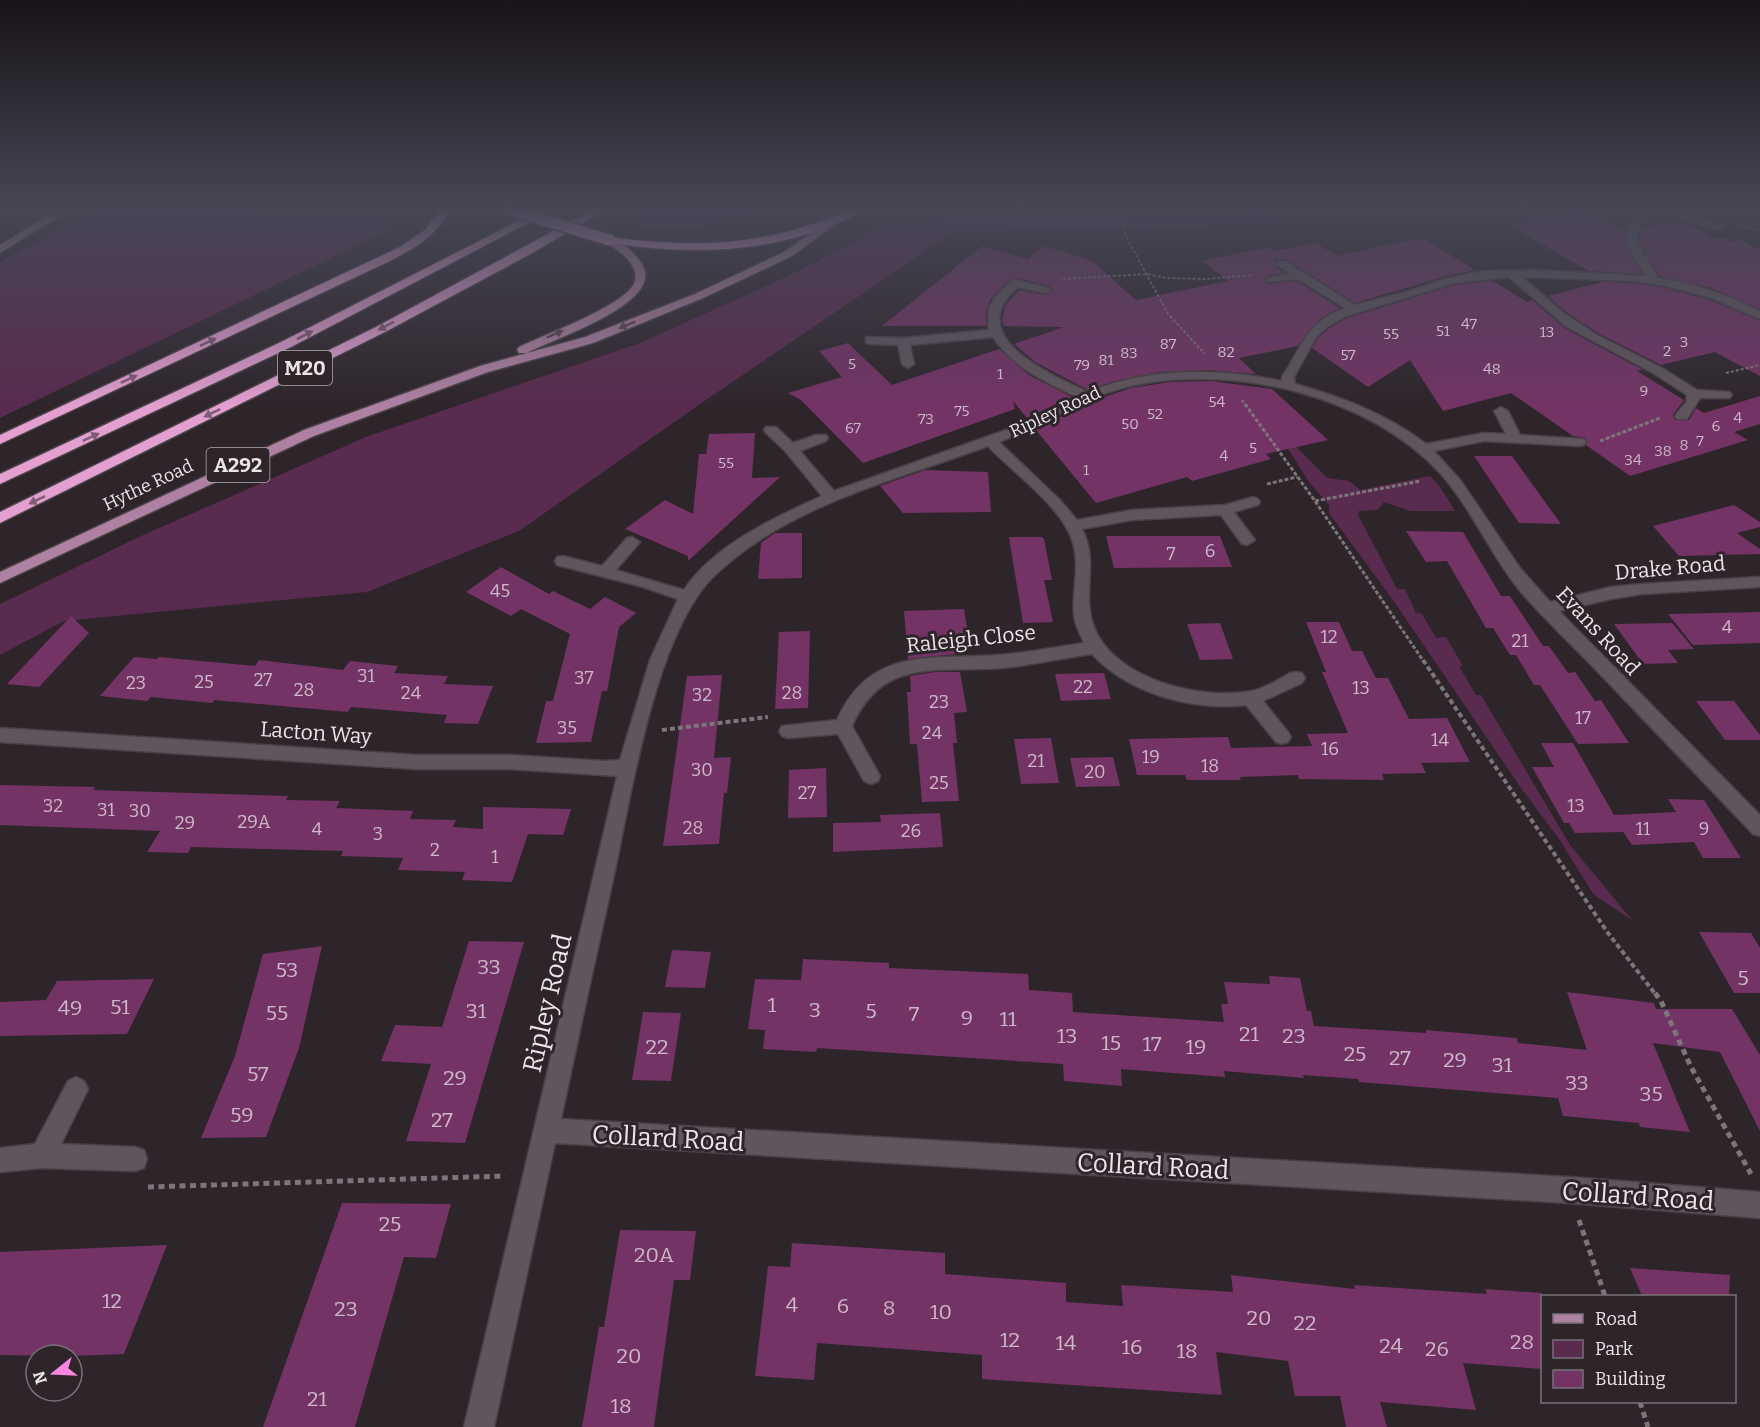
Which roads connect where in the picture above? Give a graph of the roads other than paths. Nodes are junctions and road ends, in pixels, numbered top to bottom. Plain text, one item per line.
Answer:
1 (1513, 274) edge
2 (353, 275) edge
3 (422, 275) edge
4 (483, 275) edge
5 (641, 275) edge
6 (744, 275) edge
7 (1297, 275) edge
8 (1301, 275) edge
9 (1507, 275) edge
10 (1561, 275) edge
11 (1651, 275) edge
12 (1278, 278) road end
13 (1654, 280) junction
14 (1045, 290) road end
15 (1354, 309) junction
16 (1760, 315) edge
17 (996, 333) junction
18 (870, 340) dead end
19 (903, 342) junction
20 (908, 364) dead end
21 (484, 369) junction
22 (1289, 384) junction
23 (1694, 394) junction
24 (1725, 395) dead end
25 (1085, 396) junction
26 (1501, 411) dead end
27 (1682, 416) road end
28 (771, 430) dead end
29 (821, 438) dead end
30 (1515, 438) junction
31 (0, 440) edge
32 (990, 441) junction
33 (1579, 442) road end
34 (1423, 449) junction
35 (791, 450) junction
36 (0, 480) edge
37 (830, 496) junction
38 (1253, 502) dead end
39 (1225, 510) junction
40 (0, 518) edge
41 (1073, 526) junction
42 (1247, 540) dead end
43 (632, 542) dead end
44 (563, 561) dead end
45 (604, 573) junction
46 (0, 578) edge
47 (1760, 582) edge
48 (688, 597) junction
49 (1549, 608) junction
50 (1095, 647) junction
51 (1296, 678) dead end
52 (1250, 698) junction
53 (843, 726) junction
54 (788, 731) road end
55 (0, 735) edge
56 (1282, 737) dead end
57 (629, 767) junction
58 (871, 776) dead end
59 (1760, 828) edge
60 (76, 1089) dead end
61 (546, 1130) junction
62 (42, 1156) junction
63 (135, 1159) road end
64 (0, 1160) edge
65 (1760, 1205) edge
66 (479, 1427) edge

1 - 23 street
31 -> 2 highway
36 -> 3 highway, M20
4 -> 40 highway, M20
21 -> 5 main road, Hythe Road / A292
6 -> 21 main road, Hythe Road / A292
7 - 12 street
8 - 15 street
9 - 15 street
10 - 13 street
11 - 13 street
13 - 16 street
14 - 17 street
15 - 22 street
17 - 19 street
17 - 25 street
18 - 19 street
19 - 20 street
21 - 46 main road, Hythe Road / A292
22 - 25 street, Ripley Road
22 - 34 street, Evans Road
23 - 24 street
23 - 27 street
25 - 32 street, Ripley Road
26 - 30 street
28 - 35 street
29 - 35 street
30 - 33 street
30 - 34 street
32 - 37 street, Ripley Road
32 - 41 street
34 - 49 street, Evans Road
35 - 37 street
37 - 48 street, Ripley Road
38 - 39 street
39 - 41 street
39 - 42 street
41 - 50 street
43 - 45 street
44 - 45 street
45 - 48 street
47 - 49 street, Drake Road
48 - 57 street, Ripley Road
49 - 59 street, Evans Road
50 - 52 street
50 - 53 street, Raleigh Close
51 - 52 street
52 - 56 street
53 - 54 street
53 - 58 street
55 - 57 street, Lacton Way
57 - 61 street, Ripley Road
60 - 62 street
61 - 65 street, Collard Road
61 - 66 street, Ripley Road
62 - 63 street
62 - 64 street

